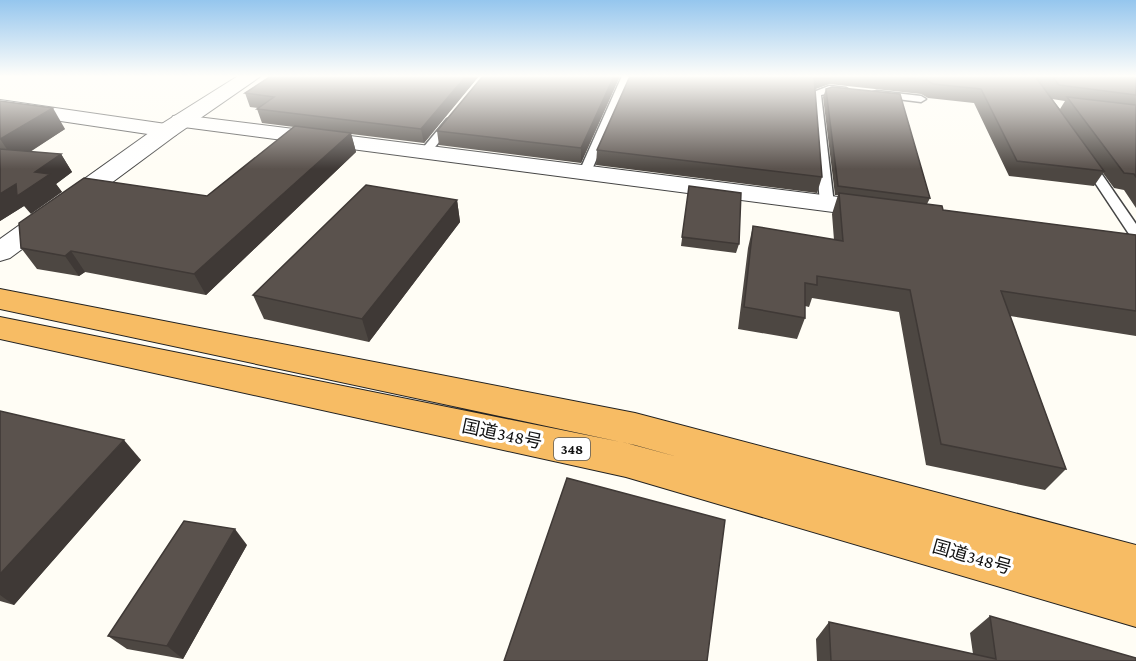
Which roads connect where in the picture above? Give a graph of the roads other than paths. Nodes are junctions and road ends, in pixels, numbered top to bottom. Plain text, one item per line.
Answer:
1 (8, 107) edge
2 (203, 107) edge
3 (614, 107) edge
4 (817, 107) edge
5 (460, 109) edge
6 (175, 125) junction
7 (1079, 150) edge
8 (426, 151) junction
9 (585, 172) junction
10 (828, 204) junction
11 (899, 213) edge
12 (1128, 239) edge
13 (0, 252) edge
14 (0, 299) edge
15 (0, 328) edge
16 (1136, 567) edge
17 (1136, 603) edge

1 - 6 street
2 - 6 street
3 - 9 lane
4 - 10 lane
5 - 8 lane
6 - 8 street
6 - 13 street
7 - 12 lane
8 - 9 street
9 - 10 street
10 - 11 street
14 - 16 highway, 国道348号 / 348
15 - 17 highway, 国道348号 / 348

